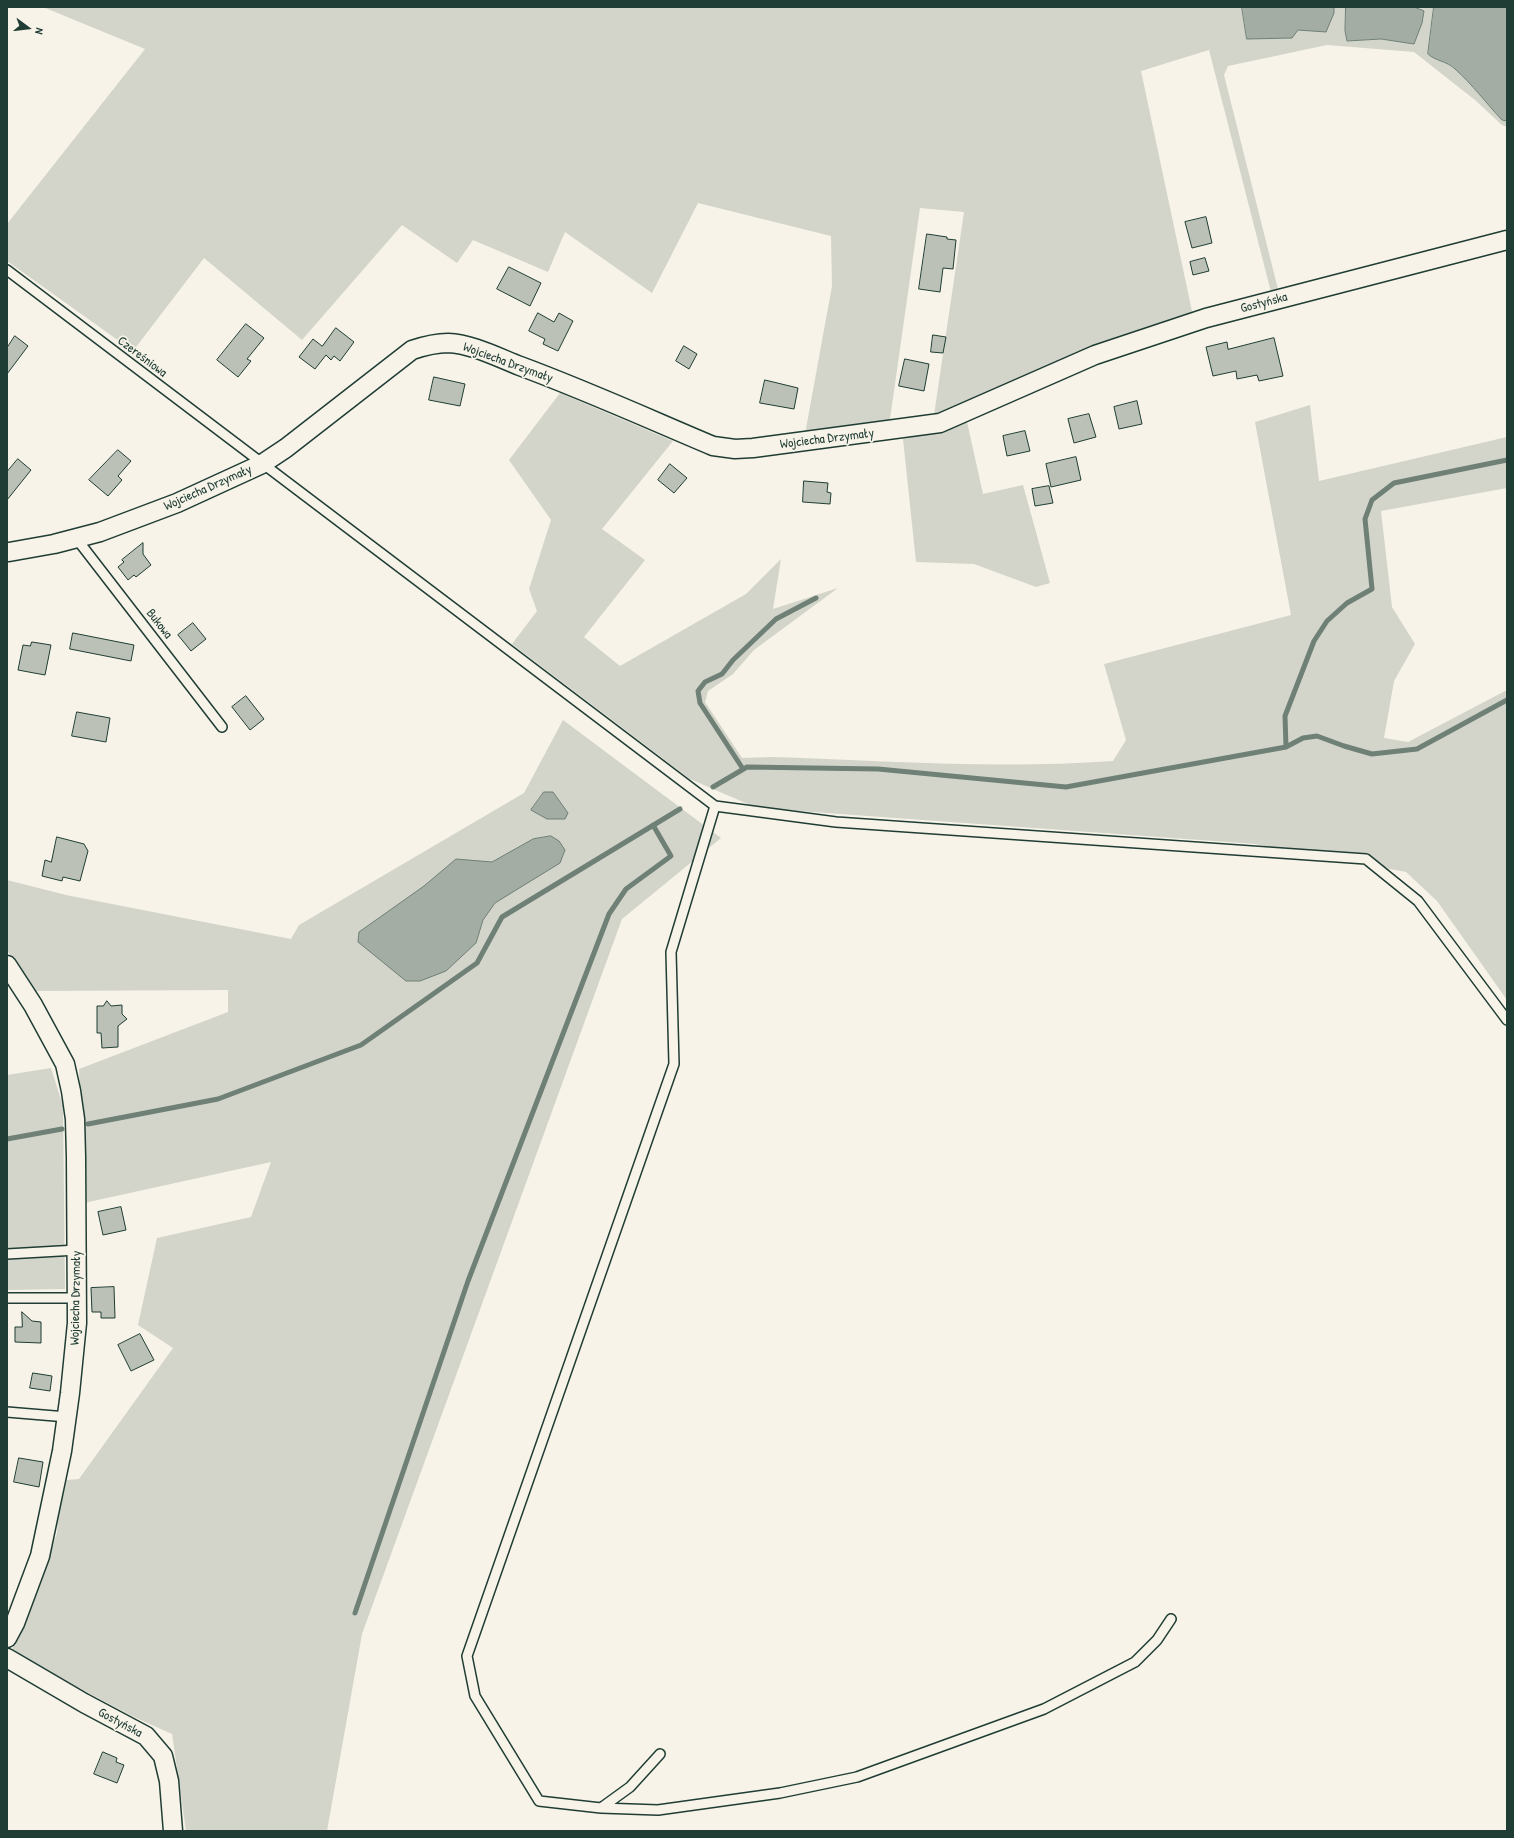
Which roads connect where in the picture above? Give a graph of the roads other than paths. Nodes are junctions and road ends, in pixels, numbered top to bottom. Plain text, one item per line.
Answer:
1 (1507, 240) edge
2 (7, 270) edge
3 (1027, 384) joint
4 (262, 464) junction
5 (76, 538) junction
6 (8, 556) edge
7 (222, 726) dead end
8 (715, 806) junction
9 (7, 965) edge
10 (1507, 1020) edge
11 (77, 1250) junction
12 (7, 1254) edge
13 (7, 1298) edge
14 (77, 1298) junction
15 (7, 1412) edge
16 (67, 1417) junction
17 (1171, 1619) dead end
18 (7, 1638) edge
19 (7, 1658) edge
20 (660, 1754) dead end
21 (601, 1808) junction
22 (173, 1831) edge

1 - 3 street, Gostyńska
2 - 4 lane, Czereśniowa
3 - 4 street, Wojciecha Drzymały
4 - 5 street, Wojciecha Drzymały
4 - 8 lane, Czereśniowa
5 - 6 street, Wojciecha Drzymały
5 - 7 lane, Bukowa
8 - 10 lane
8 - 21 lane
9 - 11 street, Wojciecha Drzymały
11 - 12 lane
11 - 14 street, Wojciecha Drzymały
13 - 14 lane
14 - 16 street, Wojciecha Drzymały
15 - 16 lane
16 - 18 street, Wojciecha Drzymały
17 - 21 lane
19 - 22 street, Gostyńska
20 - 21 lane

